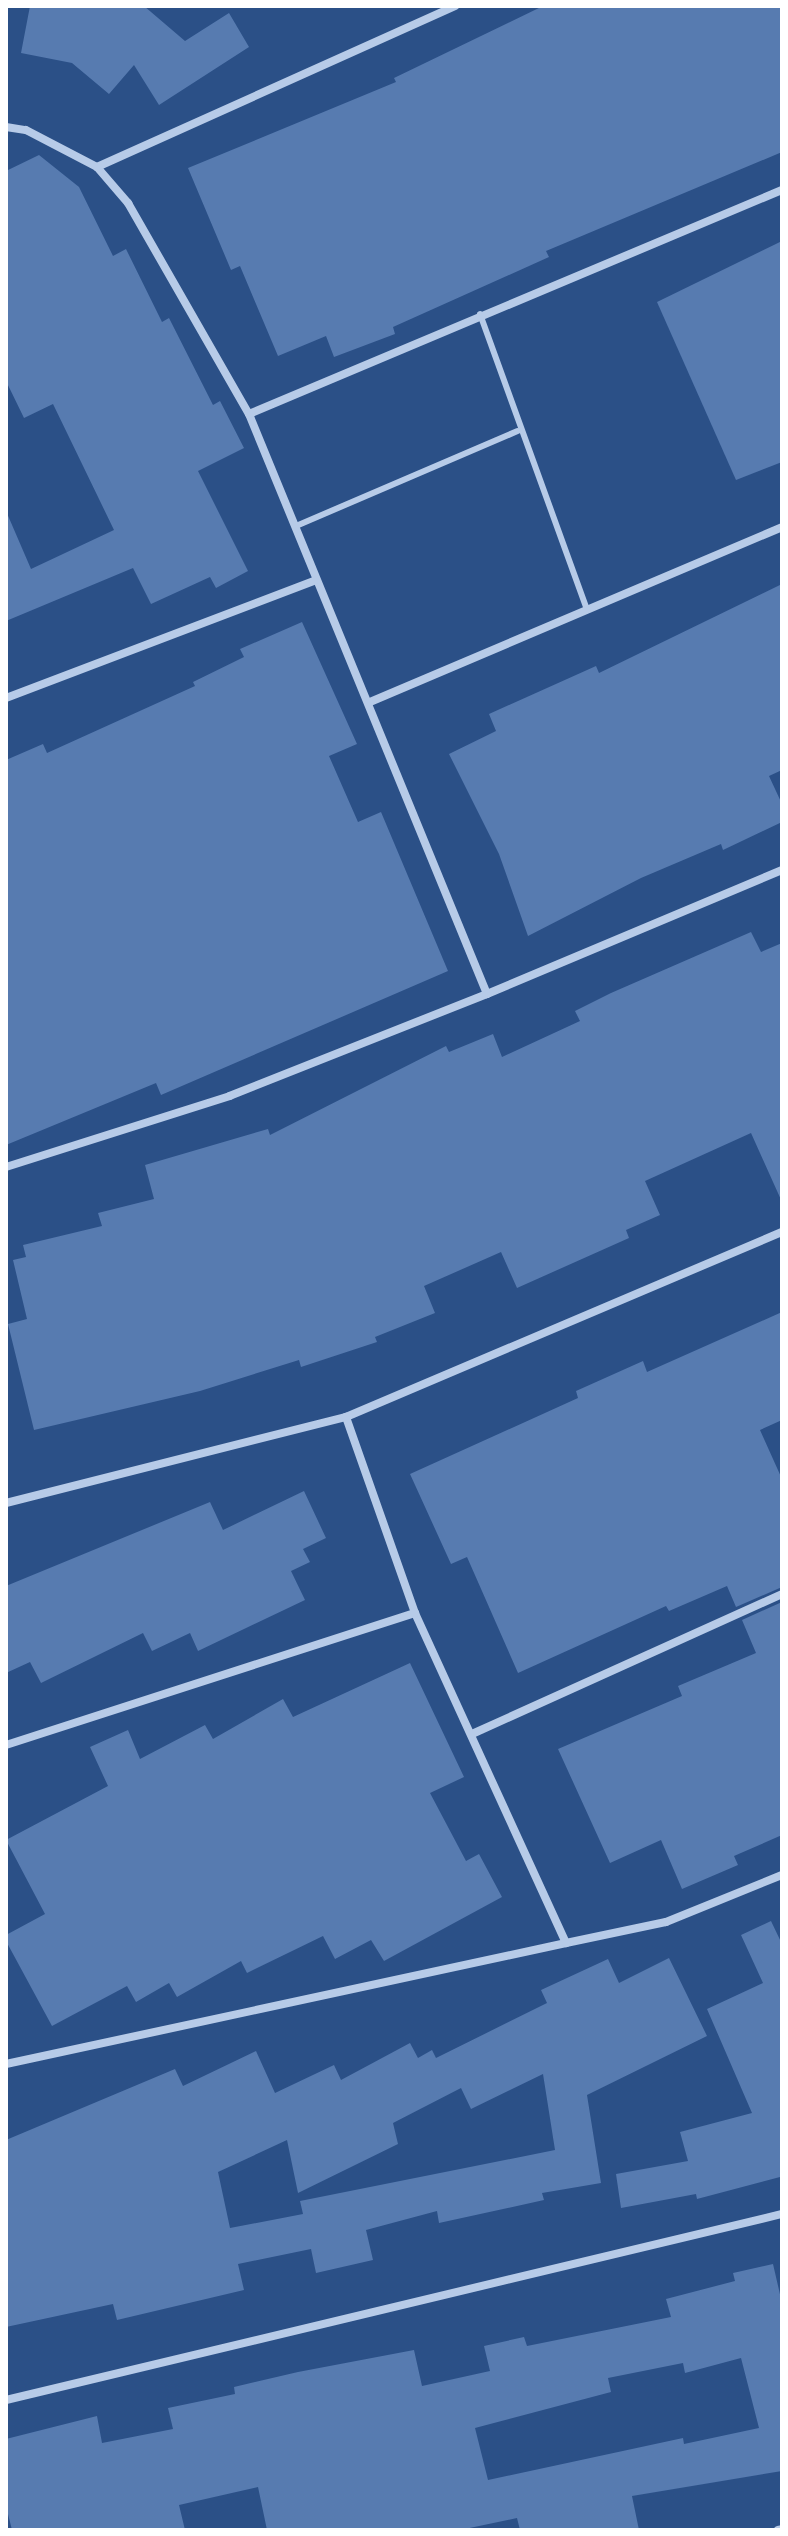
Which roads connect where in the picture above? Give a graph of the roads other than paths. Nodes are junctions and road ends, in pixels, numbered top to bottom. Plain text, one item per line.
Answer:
1 (455, 6) edge
2 (6, 127) edge
3 (97, 167) junction
4 (782, 190) edge
5 (480, 314) junction
6 (249, 414) junction
7 (518, 431) junction
8 (296, 526) junction
9 (782, 527) edge
10 (316, 580) junction
11 (587, 610) junction
12 (6, 698) edge
13 (370, 702) junction
14 (782, 870) edge
15 (487, 994) junction
16 (6, 1167) edge
17 (782, 1232) edge
18 (346, 1417) junction
19 (6, 1503) edge
20 (782, 1594) edge
21 (415, 1613) junction
22 (472, 1734) junction
23 (6, 1745) edge
24 (782, 1875) edge
25 (566, 1943) junction
26 (6, 2064) edge
27 (782, 2214) edge
28 (6, 2400) edge

1 - 3 street
2 - 3 street
3 - 6 street
4 - 5 street
5 - 6 street
5 - 7 lane
6 - 8 street
7 - 8 lane
7 - 11 lane
8 - 10 street
9 - 11 street
10 - 12 street
10 - 13 street
11 - 13 street
13 - 15 street
14 - 15 street
15 - 16 street
17 - 18 street
18 - 19 street
18 - 21 street
20 - 22 street
21 - 22 street
21 - 23 street
22 - 25 street
24 - 25 street
25 - 26 street
27 - 28 street

